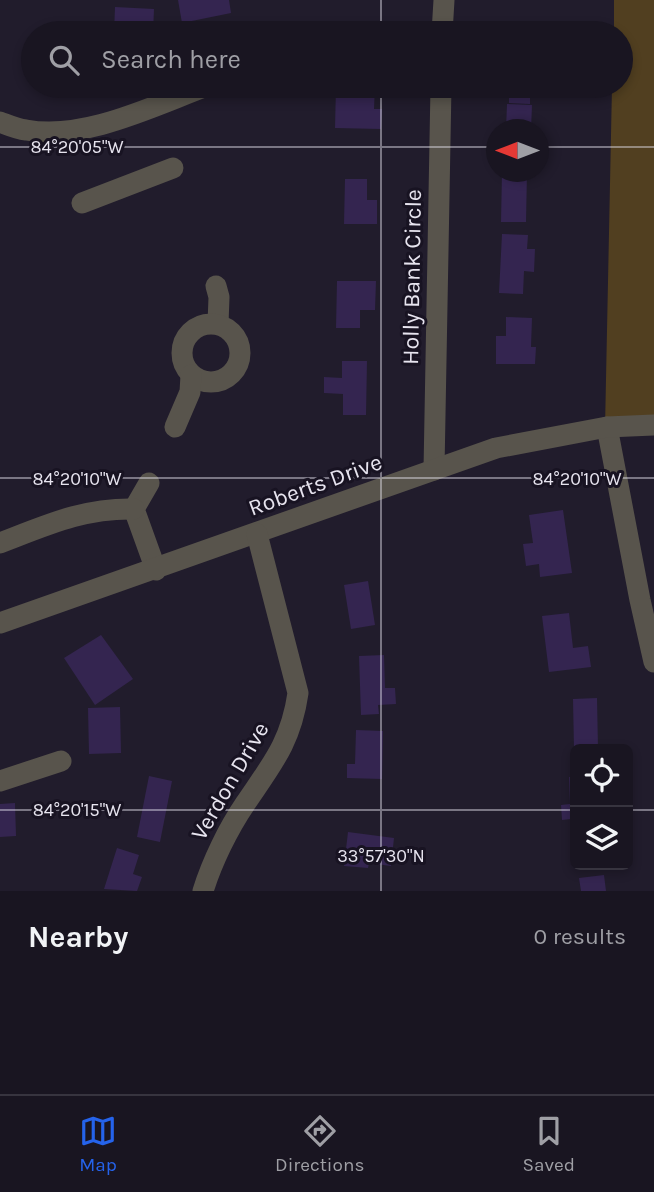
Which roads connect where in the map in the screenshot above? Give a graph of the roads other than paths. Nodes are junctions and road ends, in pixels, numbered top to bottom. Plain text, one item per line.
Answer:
1 (444, 0) edge
2 (443, 21) edge
3 (175, 98) edge
4 (441, 98) edge
5 (0, 122) edge
6 (173, 167) dead end
7 (82, 203) dead end
8 (216, 286) dead end
9 (218, 324) junction
10 (191, 375) junction
11 (654, 425) edge
12 (175, 427) dead end
13 (607, 427) junction
14 (434, 470) junction
15 (149, 483) dead end
16 (134, 509) junction
17 (257, 534) junction
18 (0, 543) edge
19 (156, 570) junction
20 (0, 623) edge
21 (654, 662) edge
22 (61, 761) dead end
23 (0, 781) edge
24 (203, 891) edge

1 - 2 street
3 - 5 street
4 - 14 street, Holly Bank Circle
6 - 7 street
8 - 9 street
9 - 10 street
9 - 10 street
10 - 12 street
11 - 13 street, Roberts Drive
13 - 14 street, Roberts Drive
13 - 21 street
14 - 17 street, Roberts Drive
15 - 16 street
16 - 18 street
16 - 19 street
17 - 19 street, Roberts Drive
17 - 24 street, Verdon Drive
19 - 20 street, Roberts Drive
22 - 23 street

